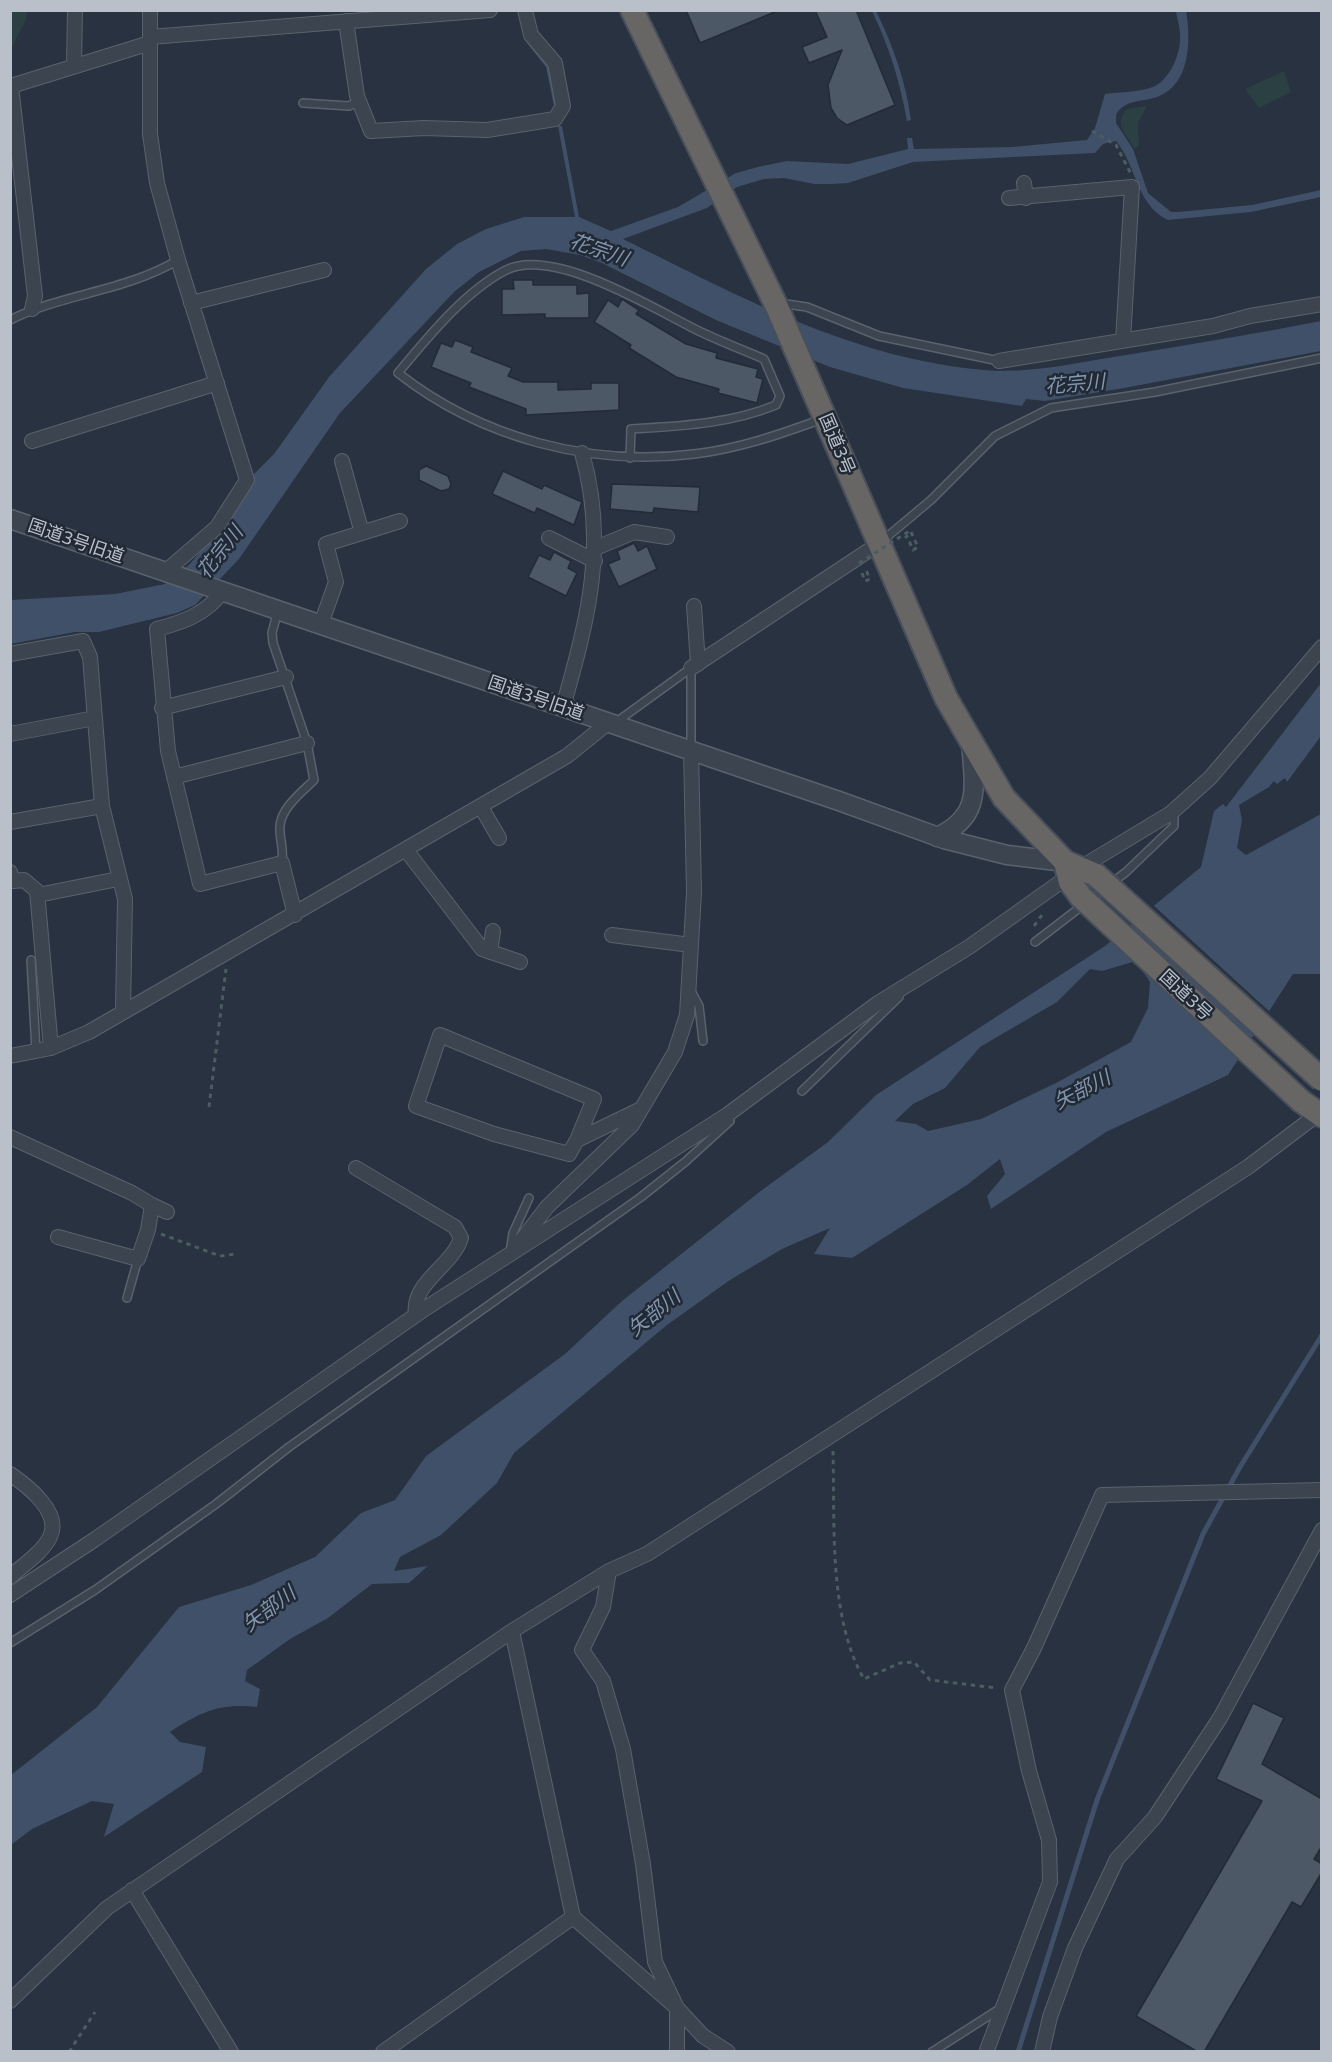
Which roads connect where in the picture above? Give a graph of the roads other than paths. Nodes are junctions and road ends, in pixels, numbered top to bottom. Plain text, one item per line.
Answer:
1 (75, 10) edge
2 (150, 10) edge
3 (490, 10) edge
4 (525, 10) edge
5 (632, 10) edge
6 (433, 12) edge
7 (346, 21) junction
8 (150, 40) junction
9 (74, 66) junction
10 (11, 86) edge
11 (359, 100) junction
12 (303, 103) dead end
13 (1024, 183) dead end
14 (1009, 198) dead end
15 (1026, 198) junction
16 (178, 260) junction
17 (324, 270) dead end
18 (191, 303) junction
19 (1322, 304) edge
20 (776, 305) junction
21 (32, 309) junction
22 (10, 321) edge
23 (1123, 341) junction
24 (1322, 358) edge
25 (999, 361) joint
26 (217, 383) junction
27 (826, 418) junction
28 (32, 441) dead end
29 (582, 453) junction
30 (630, 458) junction
31 (342, 461) dead end
32 (10, 519) edge
33 (400, 521) dead end
34 (362, 533) junction
35 (667, 537) dead end
36 (549, 538) dead end
37 (880, 543) junction
38 (595, 554) junction
39 (168, 572) junction
40 (221, 590) junction
41 (694, 606) dead end
42 (278, 609) junction
43 (321, 624) junction
44 (1322, 647) edge
45 (10, 654) edge
46 (694, 666) junction
47 (286, 677) junction
48 (563, 707) junction
49 (162, 708) junction
50 (95, 718) junction
51 (611, 724) junction
52 (10, 734) edge
53 (971, 742) junction
54 (307, 743) junction
55 (691, 750) junction
56 (174, 777) junction
57 (102, 806) junction
58 (481, 807) junction
59 (1174, 810) junction
60 (10, 822) edge
61 (937, 837) junction
62 (499, 838) dead end
63 (406, 850) junction
64 (282, 863) junction
65 (1078, 870) junction
66 (10, 872) edge
67 (118, 879) junction
68 (38, 895) junction
69 (295, 915) junction
70 (493, 931) dead end
71 (612, 935) dead end
72 (1035, 942) dead end
73 (691, 945) junction
74 (490, 952) junction
75 (31, 960) dead end
76 (520, 962) dead end
77 (917, 980) junction
78 (688, 986) junction
79 (123, 1011) junction
80 (704, 1041) dead end
81 (51, 1048) junction
82 (36, 1051) junction
83 (10, 1056) edge
84 (1322, 1080) edge
85 (802, 1091) dead end
86 (639, 1110) junction
87 (1316, 1111) edge
88 (727, 1114) junction
89 (10, 1137) edge
90 (577, 1140) junction
91 (356, 1167) dead end
92 (529, 1198) dead end
93 (152, 1205) junction
94 (167, 1212) dead end
95 (58, 1237) dead end
96 (513, 1250) junction
97 (138, 1259) junction
98 (127, 1298) dead end
99 (416, 1315) junction
100 (10, 1474) edge
101 (1322, 1490) edge
102 (1322, 1530) edge
103 (609, 1572) junction
104 (10, 1577) edge
105 (10, 1595) edge
106 (512, 1631) junction
107 (10, 1643) edge
108 (132, 1890) junction
109 (573, 1917) junction
110 (10, 2001) edge
111 (1005, 2005) junction
112 (677, 2008) junction
113 (986, 2051) edge
114 (231, 2052) edge
115 (383, 2052) edge
116 (678, 2052) edge
117 (728, 2052) edge
118 (932, 2052) edge
119 (1042, 2052) edge

1 - 9 street
2 - 8 street
3 - 6 street
4 - 11 street
5 - 20 highway, 国道3号
6 - 7 street
7 - 8 street
7 - 11 street
8 - 9 street
8 - 16 street
9 - 10 street
10 - 21 street
11 - 12 lane
13 - 15 street
14 - 15 street
15 - 23 street
16 - 18 street
16 - 21 lane
17 - 18 street
18 - 26 street
19 - 23 street
20 - 25 lane
20 - 27 highway, 国道3号
21 - 22 lane
23 - 25 street
24 - 37 lane
26 - 28 street
26 - 39 street
27 - 30 lane
27 - 37 highway, 国道3号
29 - 30 lane
29 - 30 lane
29 - 38 street
31 - 34 street
32 - 39 street, 国道3号旧道
33 - 34 street
34 - 43 street
35 - 38 street
36 - 38 street
37 - 46 street
37 - 53 highway, 国道3号
38 - 48 street
39 - 40 street, 国道3号旧道
40 - 42 street, 国道3号旧道
40 - 49 street
41 - 46 street
42 - 43 street, 国道3号旧道
42 - 47 lane
43 - 48 street, 国道3号旧道
44 - 59 street
45 - 50 street
46 - 51 lane
46 - 55 lane
47 - 49 street
47 - 54 lane
48 - 51 street, 国道3号旧道
49 - 56 street
50 - 52 street
50 - 57 street
51 - 55 street, 国道3号旧道
51 - 58 street
53 - 61 street
53 - 65 highway, 国道3号
54 - 56 street
54 - 64 lane
55 - 61 street, 国道3号旧道
55 - 73 street
56 - 64 street
57 - 60 street
57 - 67 street
58 - 62 street
58 - 63 street
59 - 65 street
59 - 72 lane
61 - 65 street, 国道3号旧道
63 - 69 street
63 - 74 street
64 - 69 street
65 - 77 street
65 - 84 highway, 国道3号, bridge
65 - 87 highway, 国道3号, bridge
66 - 68 street
67 - 68 street
67 - 79 street
68 - 81 street
69 - 79 street
70 - 74 street
71 - 73 street
73 - 78 street
74 - 76 street
75 - 82 lane
77 - 85 lane
77 - 88 street
78 - 80 lane
78 - 86 street
79 - 81 street
81 - 82 street
82 - 83 street
86 - 90 street
86 - 96 street
87 - 103 street
88 - 96 street
88 - 107 lane
89 - 93 street
90 - 90 street
91 - 99 street
92 - 96 lane
93 - 94 street
93 - 97 street
95 - 97 street
96 - 99 street
97 - 98 lane
99 - 105 street
100 - 104 street
101 - 111 street
102 - 119 street
103 - 106 street
103 - 112 street
106 - 108 street
106 - 109 street
108 - 110 street
108 - 114 street
109 - 112 street
109 - 115 street
111 - 113 street
111 - 118 lane
112 - 116 street
112 - 117 street

